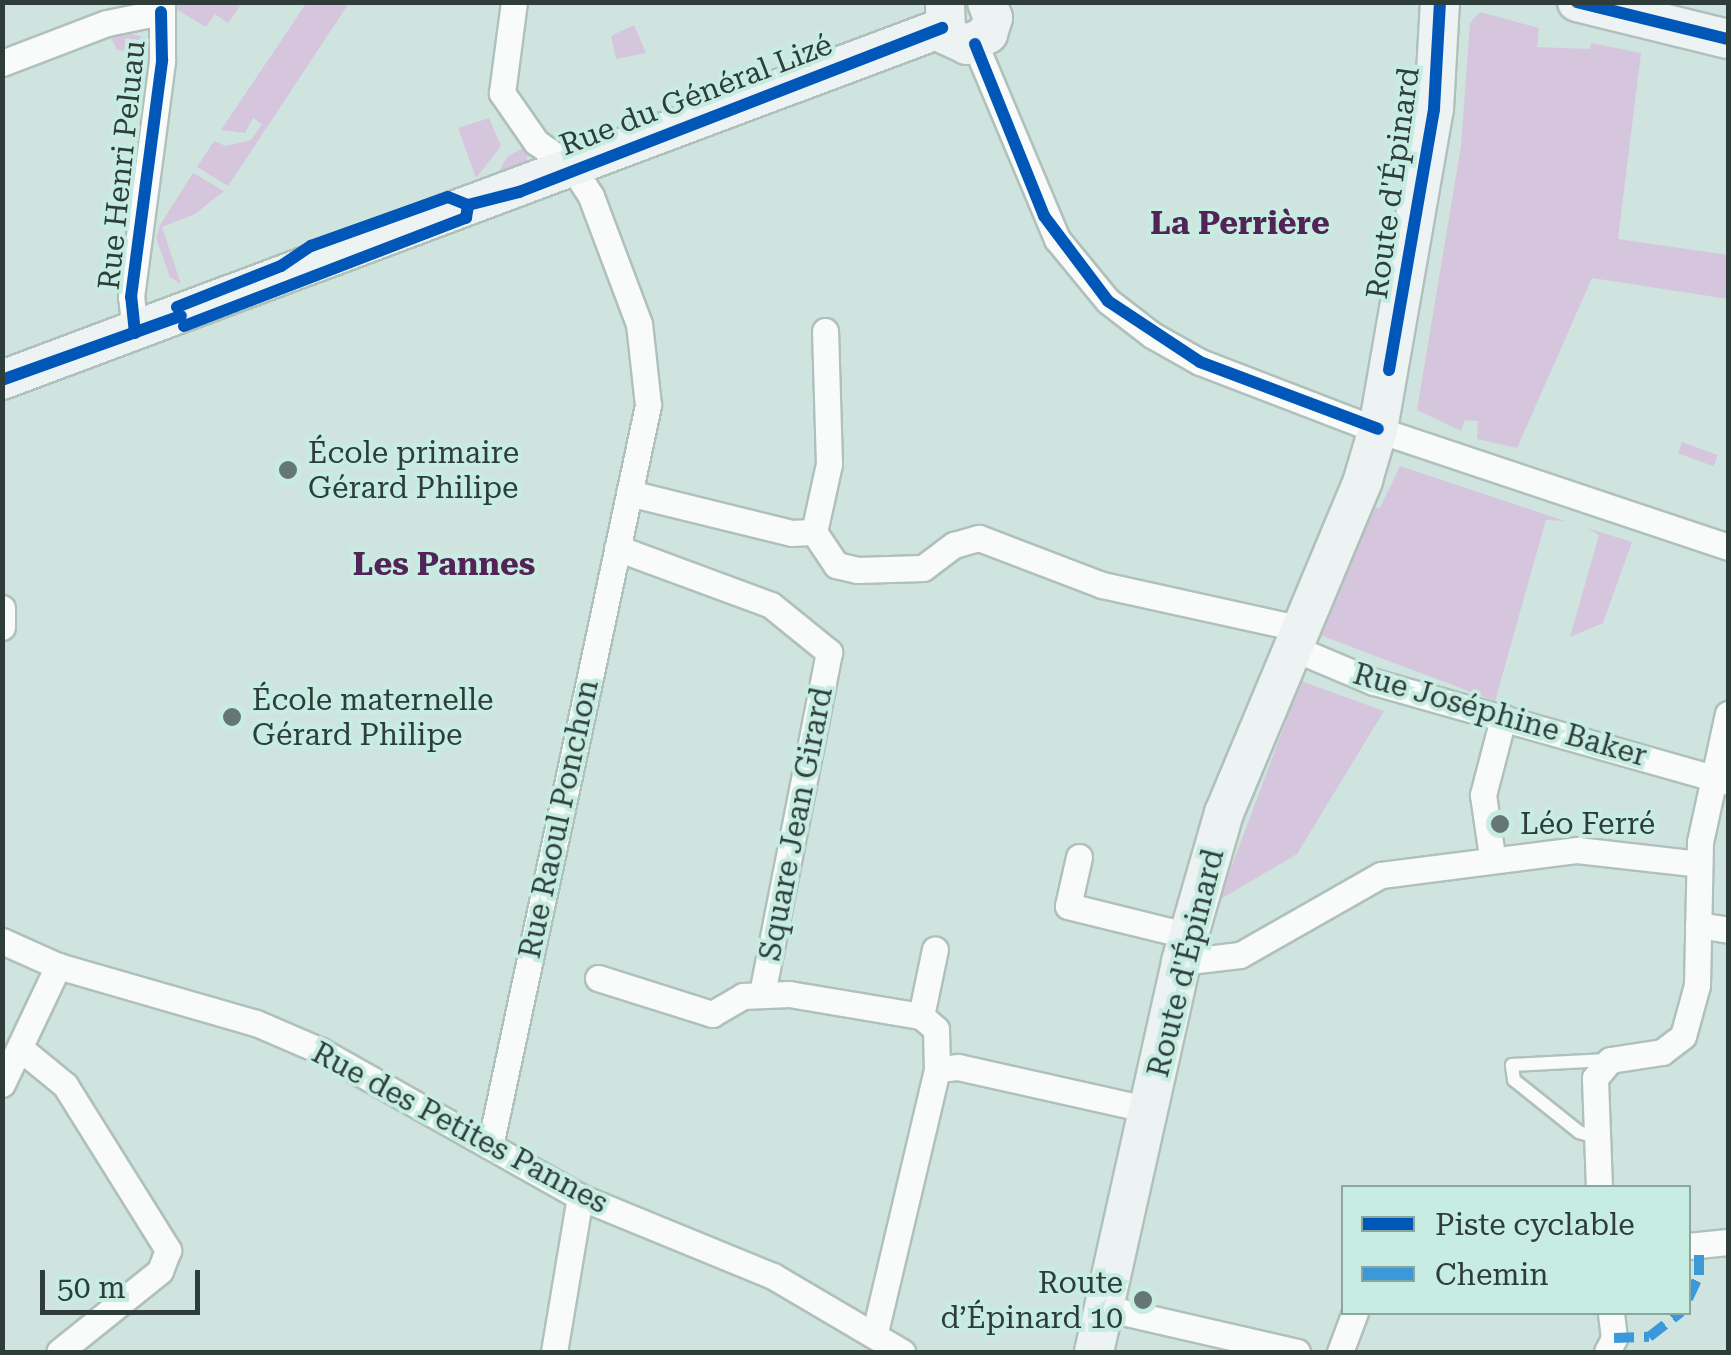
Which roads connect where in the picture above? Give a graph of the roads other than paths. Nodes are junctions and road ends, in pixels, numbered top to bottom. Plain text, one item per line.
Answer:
1 (514, 2) edge
2 (1440, 2) edge
3 (1577, 2) edge
4 (997, 5) edge
5 (162, 7) edge
6 (954, 25) edge
7 (1728, 39) edge
8 (2, 63) edge
9 (573, 168) junction
10 (825, 331) dead end
11 (134, 333) junction
12 (2, 380) edge
13 (1378, 429) junction
14 (629, 492) junction
15 (814, 532) junction
16 (1728, 547) edge
17 (617, 548) junction
18 (2, 608) edge
19 (2, 628) edge
20 (1294, 637) junction
21 (1728, 714) edge
22 (1503, 718) junction
23 (1720, 779) edge
24 (1492, 856) junction
25 (1078, 857) dead end
26 (1699, 864) junction
27 (1698, 924) junction
28 (1728, 930) edge
29 (2, 941) edge
30 (935, 949) dead end
31 (1185, 949) junction
32 (58, 966) junction
33 (598, 978) dead end
34 (762, 995) junction
35 (921, 1016) junction
36 (21, 1048) junction
37 (1610, 1060) junction
38 (936, 1069) junction
39 (2, 1084) edge
40 (1150, 1110) junction
41 (1595, 1137) junction
42 (490, 1146) junction
43 (1599, 1185) edge
44 (580, 1197) junction
45 (1728, 1242) edge
46 (1691, 1246) edge
47 (1105, 1308) junction
48 (1354, 1315) edge
49 (1612, 1315) edge
50 (875, 1332) junction
51 (59, 1352) edge
52 (554, 1352) edge
53 (902, 1352) edge
54 (1094, 1352) edge
55 (1296, 1352) edge
56 (1340, 1352) edge
57 (1607, 1352) edge

1 - 9 street
2 - 13 main road, Route d'Épinard
3 - 7 main road
4 - 6 main road
5 - 8 street
5 - 11 street, Rue Henri Peluau
6 - 9 main road, Rue du Général Lizé
6 - 13 street
9 - 11 main road, Rue du Général Lizé
9 - 14 street, Rue Raoul Ponchon
10 - 15 street
11 - 12 main road, Rue du Général Lizé
13 - 16 street
13 - 20 main road, Route d'Épinard
14 - 15 street
14 - 17 street, Rue Raoul Ponchon
15 - 20 street, Rue Joséphine Baker
17 - 34 street, Square Jean Girard
17 - 42 street, Rue Raoul Ponchon
18 - 19 street
20 - 22 street, Rue Joséphine Baker
20 - 31 main road, Route d'Épinard
21 - 23 street
22 - 23 street, Rue Joséphine Baker
22 - 24 street
23 - 26 street
24 - 26 street
24 - 31 street
25 - 31 street
26 - 27 street
27 - 28 street
27 - 37 street
29 - 32 street, Rue des Petites Pannes
30 - 35 street
31 - 40 main road, Route d'Épinard
32 - 36 street
32 - 42 street, Rue des Petites Pannes
33 - 34 street, Square Jean Girard
34 - 35 street, Square Jean Girard
35 - 38 street
36 - 39 street
36 - 51 street
37 - 41 street
37 - 41 lane
38 - 40 street
38 - 50 street
40 - 47 main road, Route d'Épinard
41 - 43 street
42 - 44 street, Rue des Petites Pannes
44 - 50 street, Rue des Petites Pannes
44 - 52 street
45 - 46 street
47 - 54 main road, Route d'Épinard
47 - 55 street
48 - 56 street
49 - 57 street
50 - 53 street, Rue des Petites Pannes

